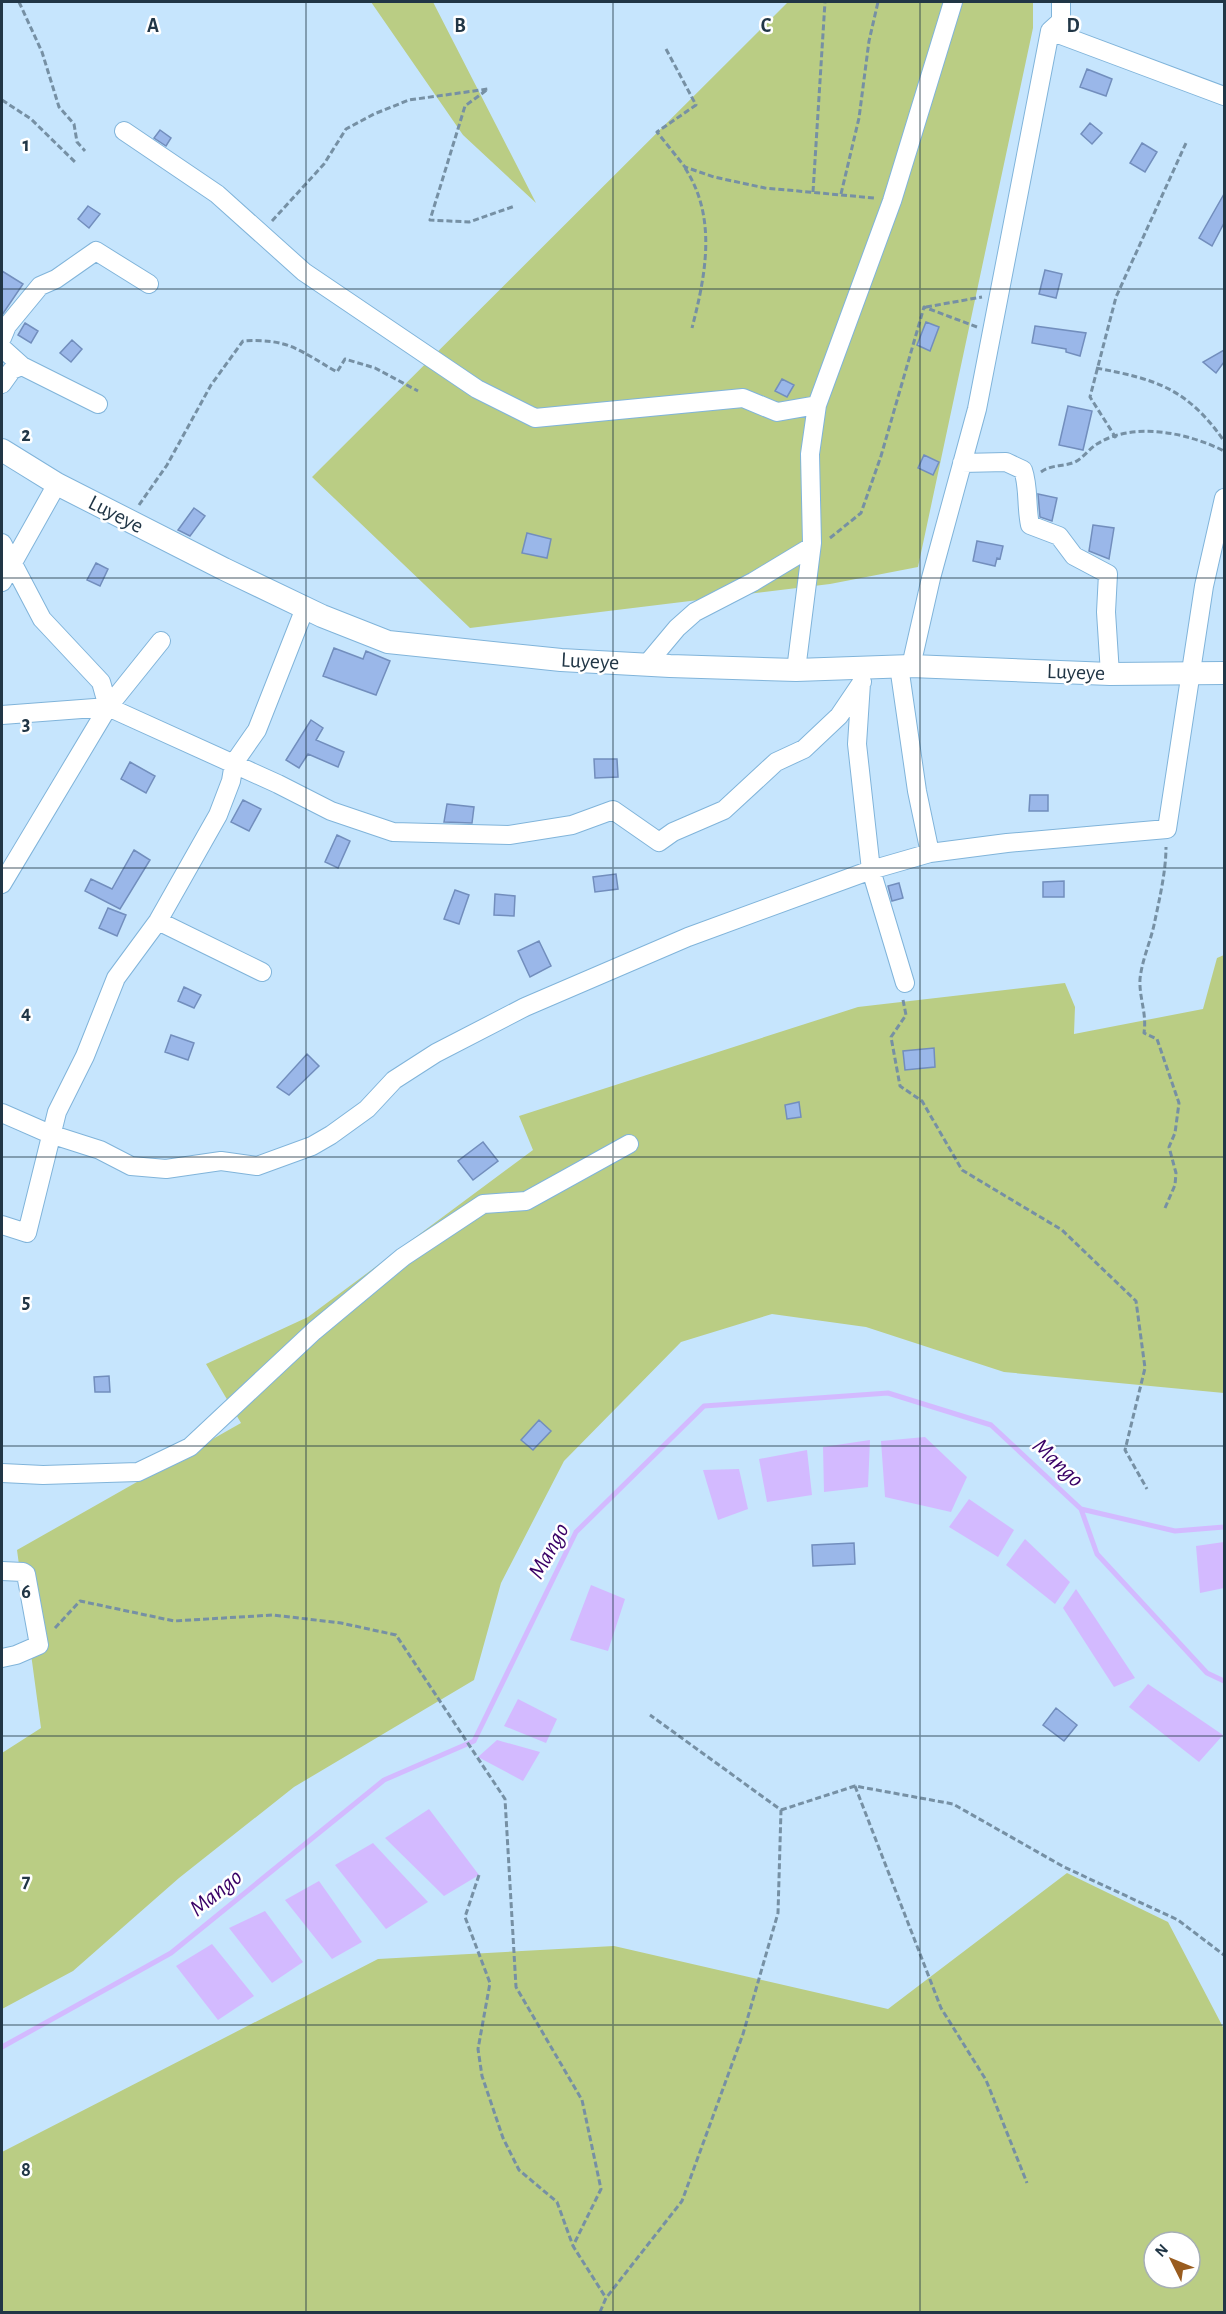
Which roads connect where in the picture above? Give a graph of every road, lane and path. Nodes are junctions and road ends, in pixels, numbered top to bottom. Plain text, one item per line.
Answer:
1 (19, 2) edge
2 (825, 2) edge
3 (878, 2) edge
4 (953, 2) edge
5 (1061, 2) edge
6 (1050, 31) junction
7 (666, 50) dead end
8 (1224, 96) edge
9 (2, 100) edge
10 (124, 131) dead end
11 (1186, 143) dead end
12 (85, 151) dead end
13 (76, 163) dead end
14 (685, 167) junction
15 (813, 192) junction
16 (841, 194) junction
17 (892, 201) junction
18 (514, 206) dead end
19 (260, 232) junction
20 (149, 284) dead end
21 (1000, 294) junction
22 (924, 307) junction
23 (692, 328) dead end
24 (992, 333) junction
25 (2, 338) edge
26 (2, 348) edge
27 (22, 366) junction
28 (1096, 368) junction
29 (2, 384) edge
30 (418, 391) dead end
31 (98, 404) dead end
32 (817, 405) junction
33 (1116, 438) junction
34 (1224, 441) edge
35 (2, 450) edge
36 (1224, 451) edge
37 (962, 463) junction
38 (1027, 482) junction
39 (57, 484) junction
40 (1224, 498) edge
41 (128, 521) junction
42 (2, 543) edge
43 (811, 547) junction
44 (14, 564) junction
45 (2, 582) edge
46 (305, 609) junction
47 (161, 642) dead end
48 (646, 665) junction
49 (905, 666) junction
50 (796, 670) junction
51 (1224, 673) edge
52 (863, 674) junction
53 (1110, 674) junction
54 (1192, 675) junction
55 (108, 707) junction
56 (3, 717) edge
57 (234, 764) junction
58 (1167, 829) junction
59 (930, 853) junction
60 (871, 870) junction
61 (2, 884) edge
62 (158, 921) junction
63 (262, 972) dead end
64 (905, 982) joint
65 (2, 1113) edge
66 (50, 1134) junction
67 (629, 1144) dead end
68 (1165, 1208) dead end
69 (2, 1225) edge
70 (2, 1473) edge
71 (1147, 1489) dead end
72 (2, 1571) edge
73 (39, 1644) junction
74 (2, 1658) edge
75 (650, 1715) dead end
76 (855, 1786) junction
77 (781, 1810) junction
78 (479, 1875) dead end
79 (1224, 1955) edge
80 (1027, 2182) dead end
81 (573, 2246) junction
82 (606, 2298) junction
83 (600, 2313) edge

1 - 12 path
2 - 15 path
3 - 16 path
4 - 17 street
5 - 6 street
6 - 8 street
6 - 21 street
7 - 14 path
9 - 13 path
10 - 19 street
11 - 28 path
14 - 15 path
14 - 23 path
15 - 16 path
16 - 17 path
17 - 32 street
18 - 19 path
19 - 32 street
20 - 25 street
21 - 22 path
21 - 24 street
22 - 24 path
22 - 43 path
24 - 37 street
26 - 27 street
27 - 29 street
27 - 31 street
28 - 33 path
28 - 34 path
30 - 41 path
32 - 43 street
33 - 36 path
33 - 38 path
35 - 39 street, Luyeye
37 - 38 street
37 - 49 street
38 - 53 street
39 - 41 street, Luyeye
39 - 44 street
40 - 54 street
41 - 46 street, Luyeye
42 - 44 street
43 - 48 street
43 - 50 street
44 - 45 street
44 - 55 street
46 - 48 street, Luyeye
46 - 57 street
47 - 55 street
48 - 50 street, Luyeye
49 - 52 street, Luyeye
49 - 53 street, Luyeye
49 - 59 street
50 - 52 street, Luyeye
51 - 54 street, Luyeye
52 - 57 street
52 - 60 street
53 - 54 street, Luyeye
54 - 58 street
55 - 56 street
55 - 57 street
55 - 61 street
57 - 62 street
58 - 59 street
58 - 68 path
59 - 60 street
60 - 64 street
60 - 66 street
62 - 63 street
62 - 66 street
64 - 71 path
65 - 66 street
66 - 69 street
67 - 70 street
72 - 73 street
73 - 74 street
73 - 81 path
75 - 77 path
76 - 77 path
76 - 79 path
76 - 80 path
77 - 82 path
78 - 81 path
81 - 82 path
82 - 83 path

